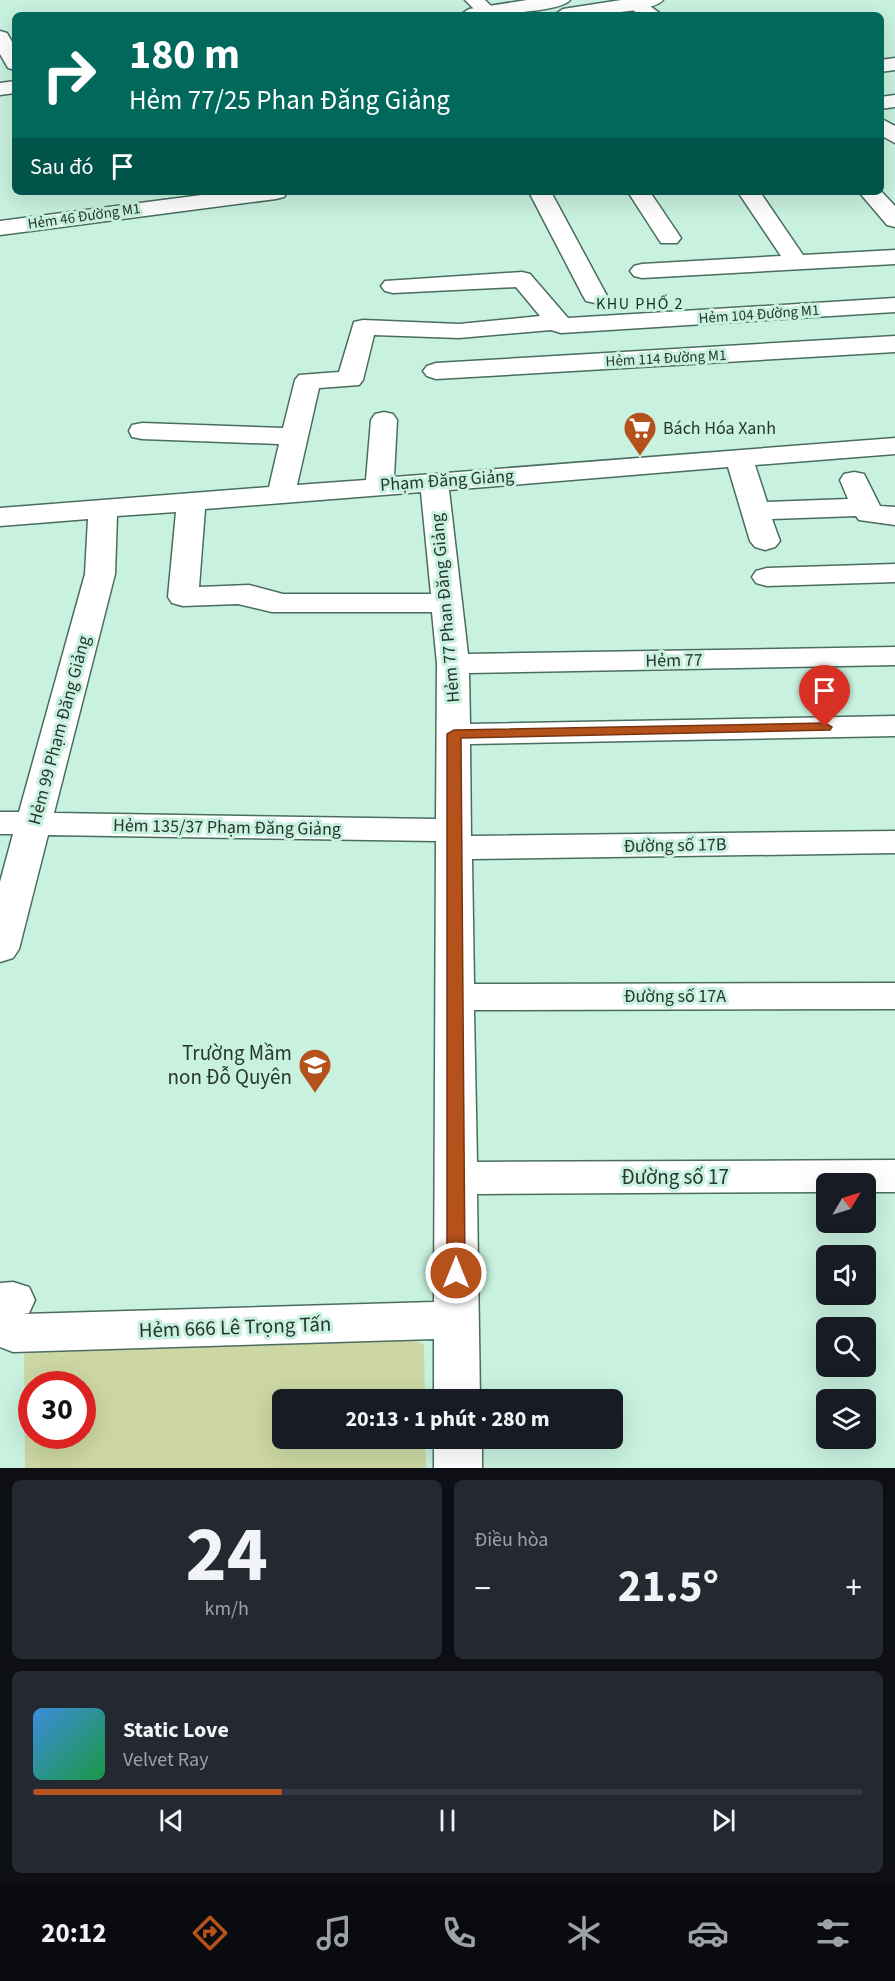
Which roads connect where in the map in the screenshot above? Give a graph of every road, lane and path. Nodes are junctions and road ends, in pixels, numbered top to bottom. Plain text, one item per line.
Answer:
1 (535, 0) edge
2 (561, 0) edge
3 (654, 0) edge
4 (629, 2) edge
5 (471, 9) edge
6 (555, 12) edge
7 (578, 12) edge
8 (647, 12) edge
9 (884, 128) edge
10 (895, 138) edge
11 (253, 195) edge
12 (542, 195) edge
13 (641, 195) edge
14 (751, 195) edge
15 (873, 195) edge
16 (895, 220) edge
17 (0, 228) edge
18 (669, 238) dead end
19 (895, 257) edge
20 (796, 263) junction
21 (642, 271) dead end
22 (553, 277) dead end
23 (522, 279) junction
24 (393, 286) dead end
25 (595, 296) dead end
26 (895, 305) edge
27 (560, 324) junction
28 (895, 344) edge
29 (579, 363) junction
30 (436, 371) dead end
31 (384, 420) dead end
32 (142, 431) dead end
33 (295, 436) junction
34 (895, 446) edge
35 (739, 458) junction
36 (854, 480) dead end
37 (434, 482) junction
38 (380, 485) junction
39 (281, 494) junction
40 (191, 501) junction
41 (866, 507) junction
42 (103, 508) junction
43 (755, 511) junction
44 (895, 516) edge
45 (0, 517) edge
46 (765, 541) dead end
47 (895, 573) edge
48 (767, 576) dead end
49 (447, 603) junction
50 (895, 656) edge
51 (453, 664) junction
52 (895, 726) edge
53 (454, 734) junction
54 (0, 824) edge
55 (35, 824) junction
56 (454, 839) junction
57 (895, 842) edge
58 (0, 949) edge
59 (895, 996) edge
60 (455, 997) junction
61 (895, 1176) edge
62 (456, 1178) junction
63 (9, 1311) edge
64 (457, 1320) junction
65 (457, 1389) edge
66 (458, 1449) edge
67 (458, 1468) edge

1 - 5 main road
2 - 5 main road
3 - 4 main road
4 - 6 main road
4 - 7 main road
4 - 8 main road
9 - 10 main road
11 - 17 main road, Hẻm 46 Đường M1
12 - 25 main road
13 - 18 main road
14 - 20 main road
15 - 16 main road
19 - 20 main road
20 - 21 main road
22 - 23 main road
23 - 24 main road
23 - 27 main road
26 - 27 main road, Hẻm 104 Đường M1
27 - 29 main road
27 - 33 main road, Hẻm 104 Đường M1
28 - 29 main road, Hẻm 114 Đường M1
29 - 30 main road, Hẻm 114 Đường M1
31 - 38 main road
32 - 33 main road
33 - 39 main road
34 - 35 main road, Phạm Đăng Giảng
35 - 37 main road, Phạm Đăng Giảng
35 - 43 main road
36 - 41 main road
37 - 38 main road, Phạm Đăng Giảng
37 - 49 main road, Hẻm 77 Phan Đăng Giảng
38 - 39 main road, Phạm Đăng Giảng
39 - 40 main road, Phạm Đăng Giảng
40 - 42 main road, Phạm Đăng Giảng
40 - 49 main road
41 - 43 main road
41 - 44 main road
42 - 45 main road, Phạm Đăng Giảng
42 - 55 main road, Hẻm 99 Phạm Đăng Giảng
43 - 46 main road
47 - 48 main road
49 - 51 main road, Hẻm 77 Phan Đăng Giảng
50 - 51 main road, Hẻm 77
51 - 53 main road, Hẻm 77 Phan Đăng Giảng
52 - 53 main road
53 - 56 main road, Hẻm 77 Phan Đăng Giảng
54 - 55 main road, Hẻm 135/37 Phạm Đăng Giảng
55 - 56 main road, Hẻm 135/37 Phạm Đăng Giảng
55 - 58 main road, Hẻm 99 Phạm Đăng Giảng
56 - 57 main road, Đường số 17B
56 - 60 main road, Hẻm 77 Phan Đăng Giảng
59 - 60 main road, Đường số 17A
60 - 62 main road, Hẻm 77 Phan Đăng Giảng
61 - 62 main road, Đường số 17
62 - 64 main road, Hẻm 77 Phan Đăng Giảng
63 - 64 main road, Hẻm 666 Lê Trọng Tấn
64 - 65 main road, Hẻm 77 Phan Đăng Giảng
66 - 67 main road

